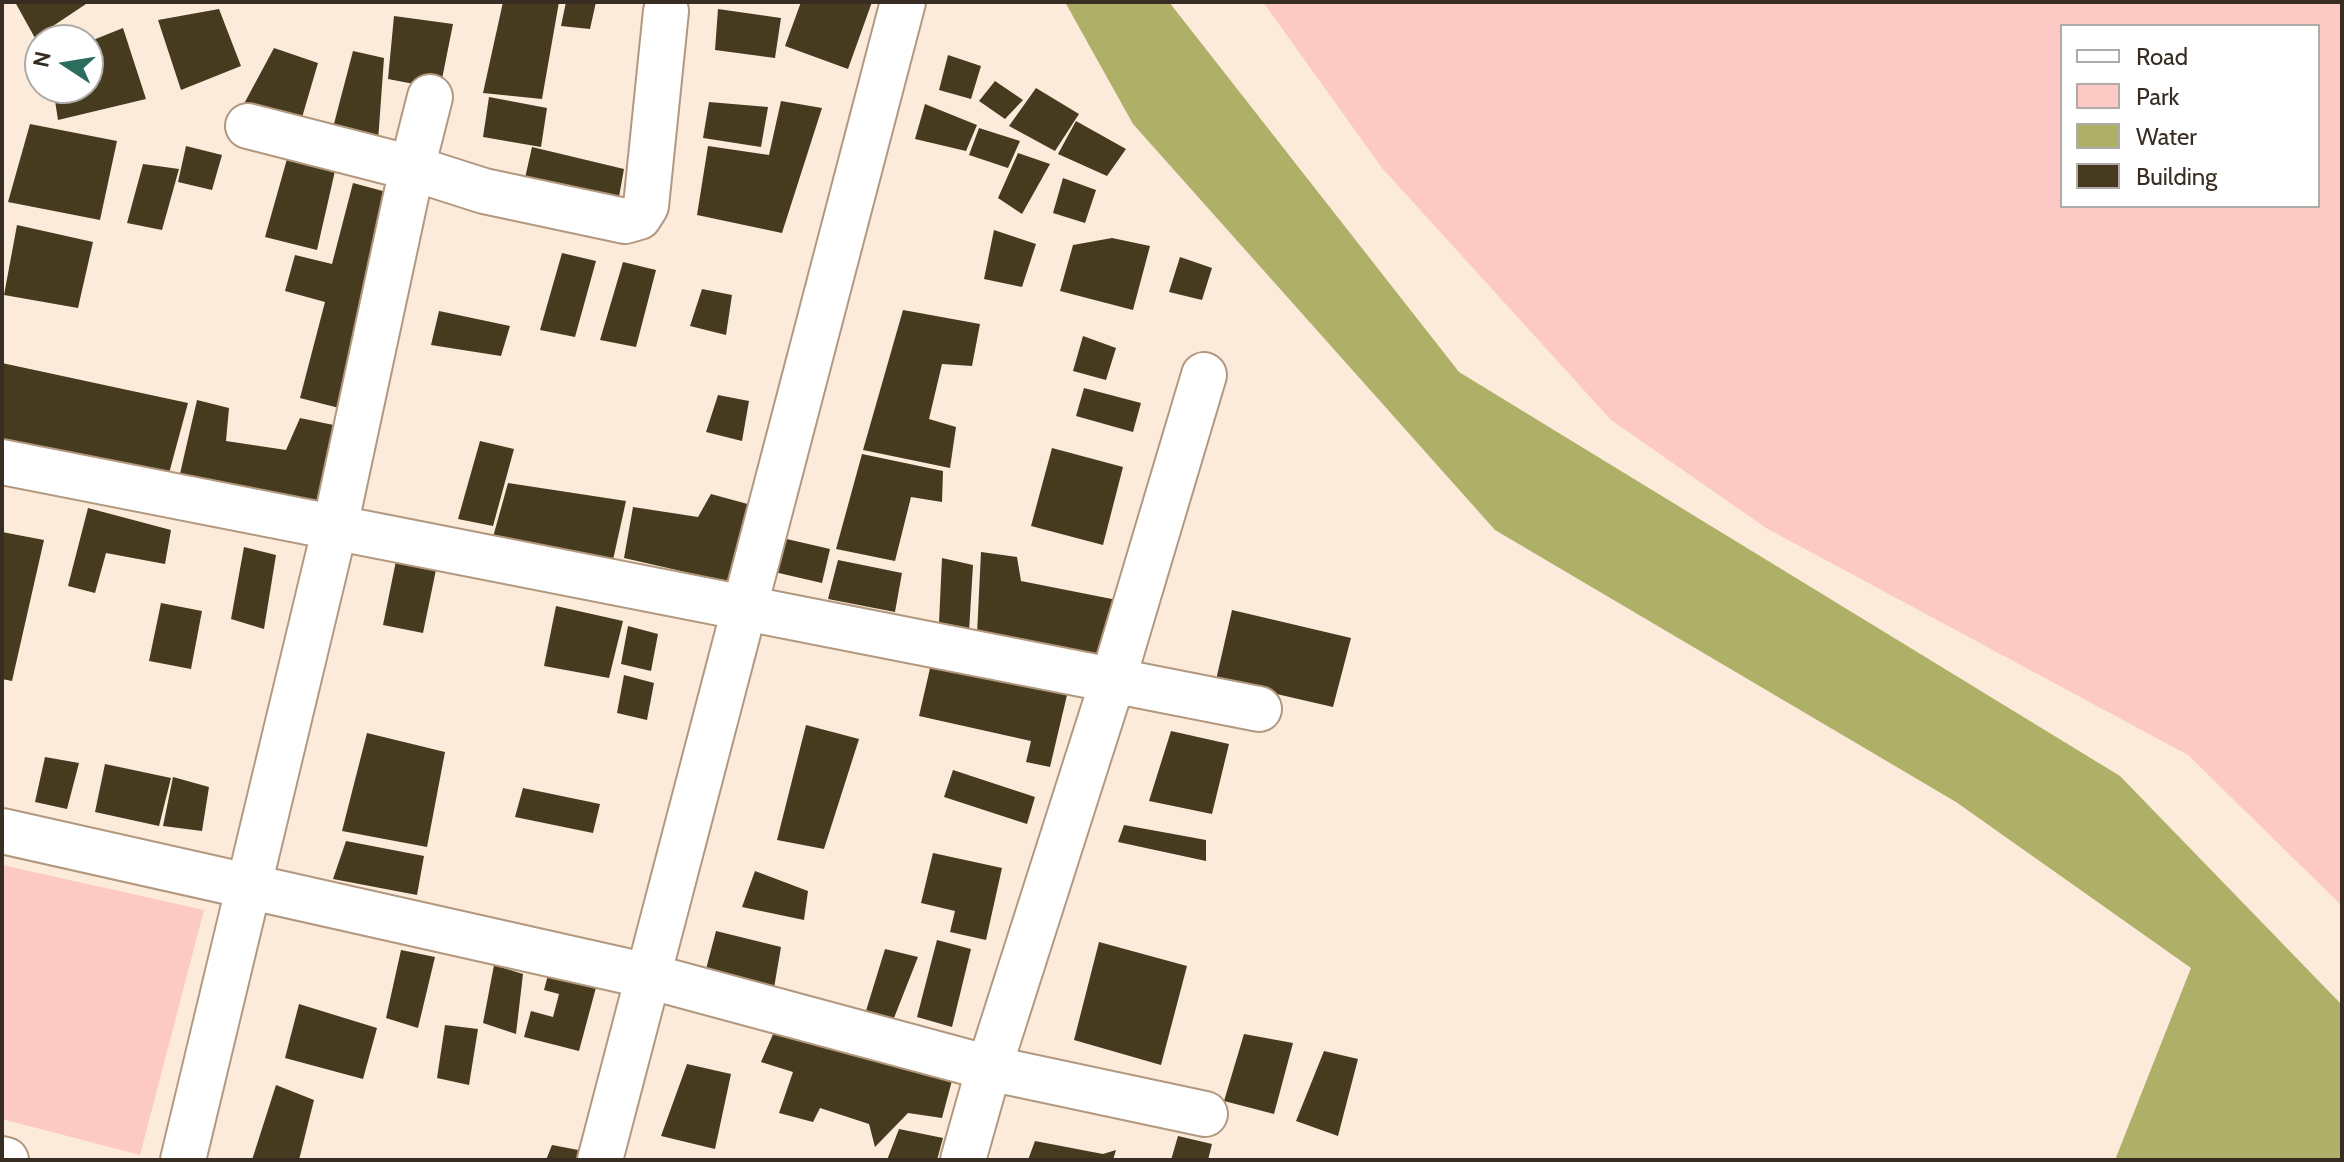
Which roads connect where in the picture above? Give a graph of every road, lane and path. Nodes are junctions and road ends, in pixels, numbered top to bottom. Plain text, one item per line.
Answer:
1 (903, 2) edge
2 (666, 11) dead end
3 (430, 97) dead end
4 (248, 126) dead end
5 (412, 168) junction
6 (1204, 375) dead end
7 (2, 462) edge
8 (335, 527) junction
9 (745, 608) junction
10 (1113, 680) junction
11 (1259, 709) dead end
12 (2, 831) edge
13 (248, 886) junction
14 (648, 976) junction
15 (989, 1068) junction
16 (1205, 1114) dead end
17 (183, 1160) edge
18 (600, 1160) edge
19 (963, 1160) edge

1 - 9 street
2 - 5 street
3 - 5 street
4 - 5 street
5 - 8 street
6 - 10 street
7 - 8 street
8 - 9 street
8 - 13 street
9 - 10 street
9 - 14 street
10 - 11 street
10 - 15 street
12 - 13 street
13 - 14 street
13 - 17 street
14 - 15 street
14 - 18 street
15 - 16 street
15 - 19 street

